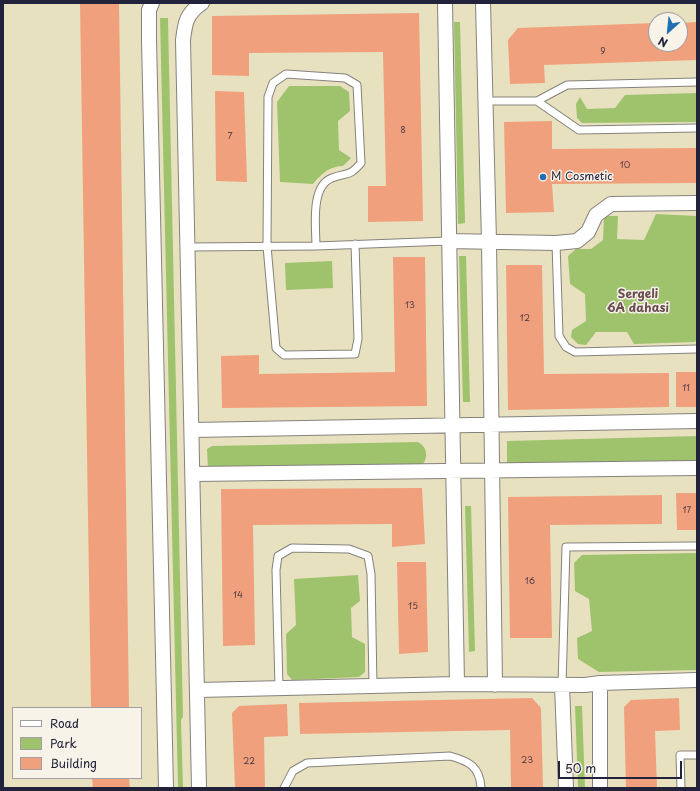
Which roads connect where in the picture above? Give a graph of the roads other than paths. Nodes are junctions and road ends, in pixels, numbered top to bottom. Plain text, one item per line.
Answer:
1 (152, 3) edge
2 (445, 3) edge
3 (483, 3) edge
4 (192, 5) edge
5 (697, 82) edge
6 (537, 101) junction
7 (486, 102) junction
8 (697, 128) edge
9 (697, 203) edge
10 (448, 241) junction
11 (489, 242) junction
12 (556, 243) junction
13 (355, 244) junction
14 (267, 246) junction
15 (316, 246) junction
16 (188, 247) junction
17 (697, 349) edge
18 (697, 421) edge
19 (492, 425) junction
20 (452, 426) junction
21 (192, 430) junction
22 (697, 468) edge
23 (453, 472) junction
24 (493, 472) junction
25 (193, 474) junction
26 (697, 546) edge
27 (697, 680) edge
28 (600, 683) junction
29 (457, 684) junction
30 (495, 685) junction
31 (373, 686) junction
32 (562, 686) junction
33 (279, 688) junction
34 (198, 690) junction
35 (697, 754) edge
36 (166, 788) edge
37 (199, 788) edge
38 (284, 788) edge
39 (480, 788) edge
40 (566, 788) edge
41 (600, 788) edge
42 (681, 788) edge

1 - 36 street
2 - 10 street
3 - 7 street
4 - 16 street
5 - 6 lane
6 - 7 lane
6 - 8 lane
7 - 11 street
9 - 12 street
10 - 11 street
10 - 13 lane
10 - 20 street
11 - 12 street
11 - 19 street
12 - 17 lane
13 - 14 lane
13 - 15 lane
14 - 15 lane
14 - 15 lane
14 - 16 lane
16 - 21 street
18 - 19 street
19 - 20 street
19 - 24 street
20 - 21 street
20 - 23 street
21 - 25 street
22 - 24 street
23 - 24 street
23 - 25 street
23 - 29 street
24 - 30 street
25 - 34 street
26 - 32 lane
27 - 28 street
28 - 32 street
28 - 41 street
29 - 30 street
29 - 31 street
30 - 32 street
31 - 33 street
31 - 33 lane
32 - 40 street
33 - 34 street
34 - 37 street
35 - 42 lane
38 - 39 lane

